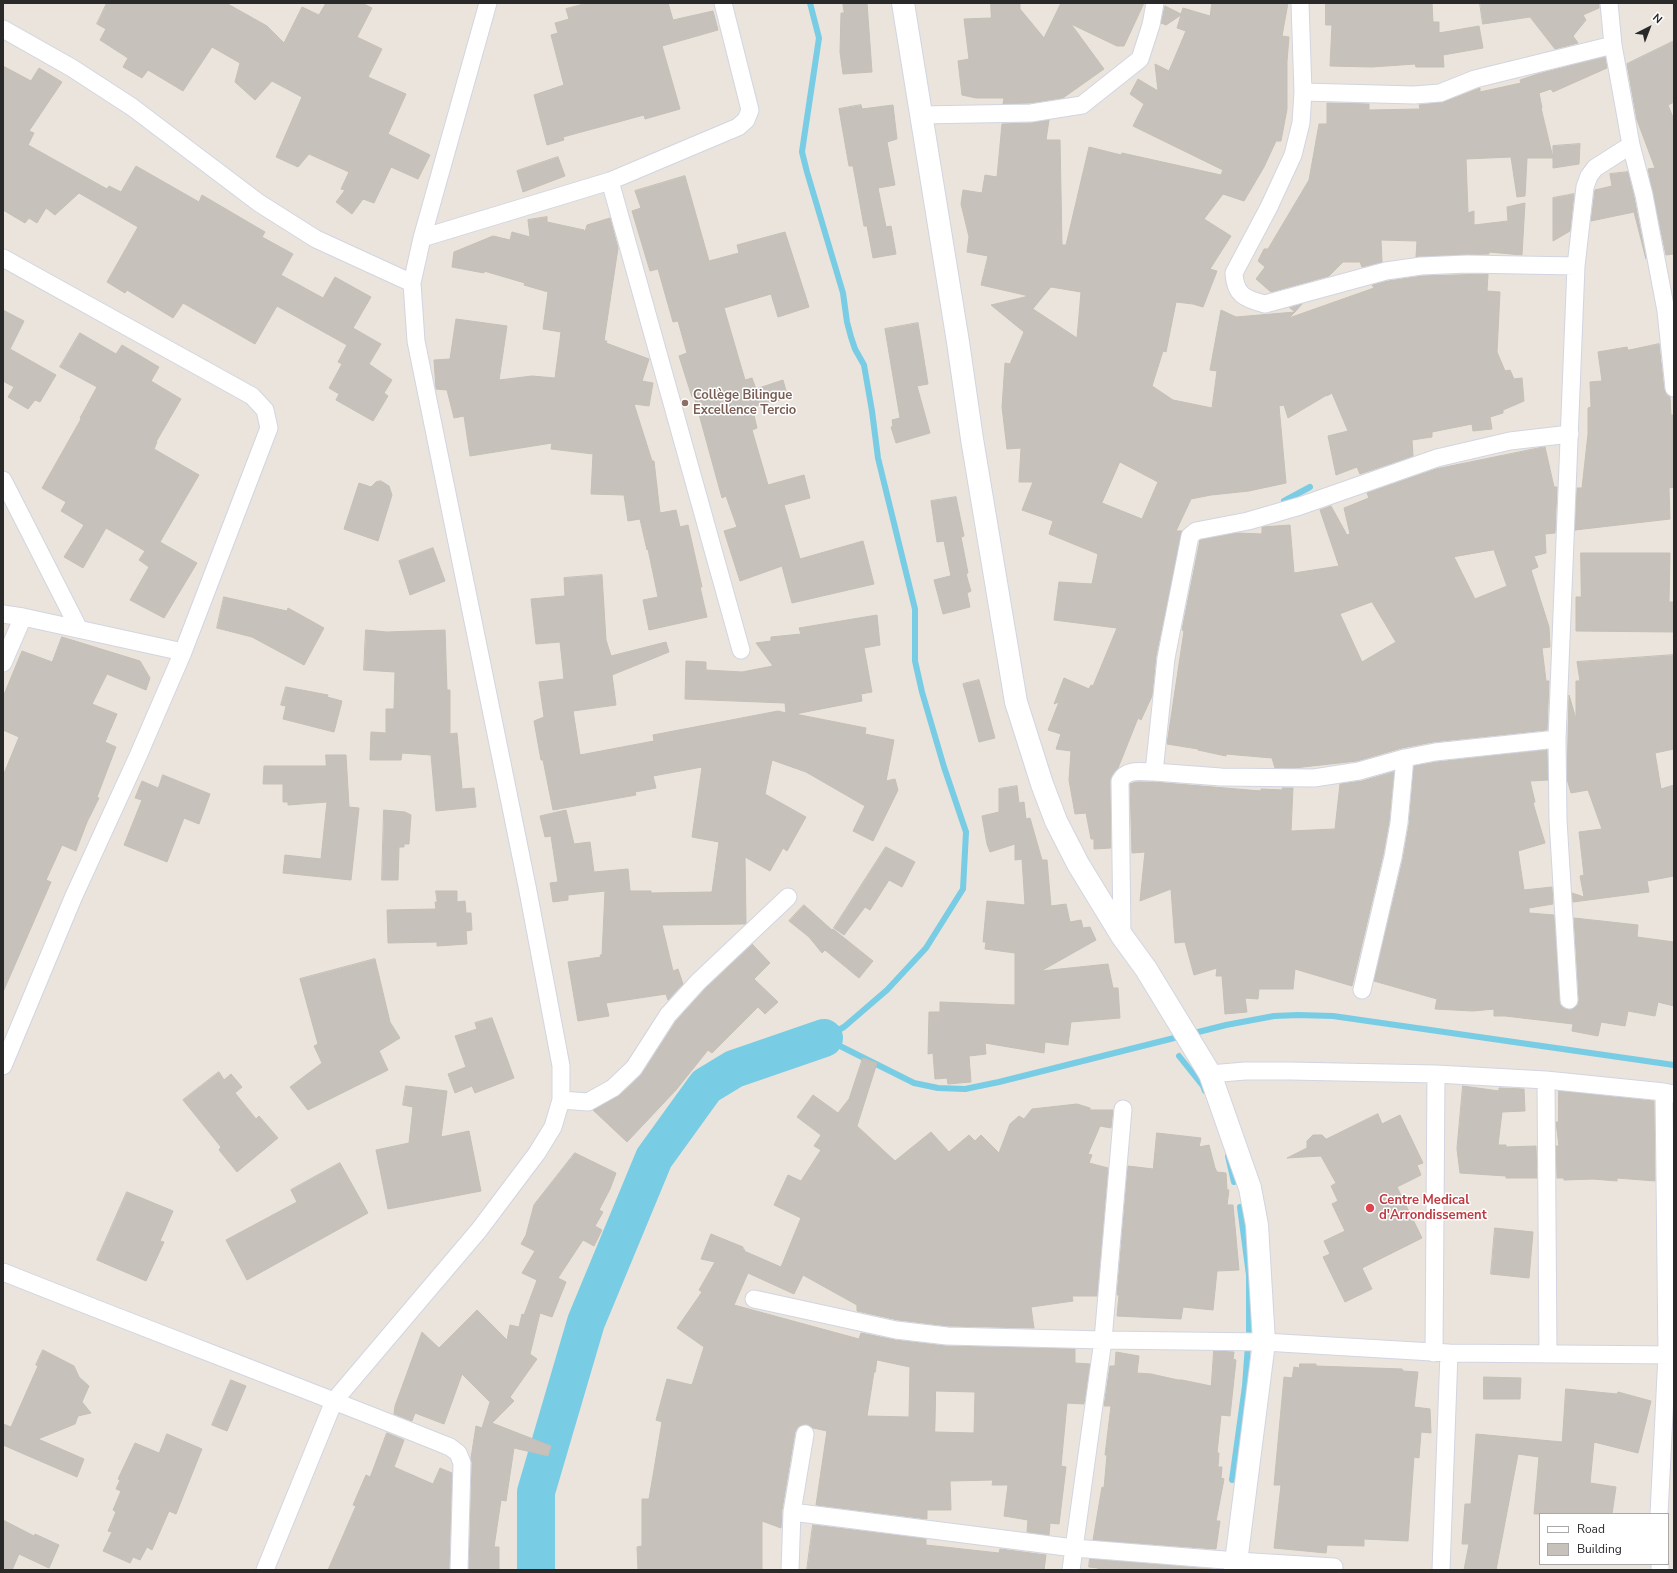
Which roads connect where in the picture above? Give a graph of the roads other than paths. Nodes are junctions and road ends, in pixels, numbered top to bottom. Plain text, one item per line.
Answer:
1 (488, 3) edge
2 (723, 3) edge
3 (903, 3) edge
4 (1155, 3) edge
5 (1300, 3) edge
6 (1609, 3) edge
7 (3, 28) edge
8 (1613, 45) junction
9 (1303, 92) junction
10 (921, 115) junction
11 (1631, 145) junction
12 (610, 181) junction
13 (422, 238) junction
14 (3, 258) edge
15 (1576, 266) junction
16 (412, 284) junction
17 (1674, 388) edge
18 (1570, 434) junction
19 (3, 480) edge
20 (3, 614) edge
21 (23, 617) junction
22 (79, 628) junction
23 (741, 650) dead end
24 (183, 652) junction
25 (3, 663) edge
26 (1557, 739) junction
27 (1405, 758) junction
28 (1154, 772) junction
29 (788, 897) dead end
30 (1122, 936) junction
31 (1362, 990) dead end
32 (1569, 1000) dead end
33 (3, 1066) edge
34 (1205, 1066) junction
35 (1436, 1074) junction
36 (1546, 1080) junction
37 (1669, 1093) edge
38 (561, 1100) junction
39 (1123, 1109) dead end
40 (3, 1272) edge
41 (754, 1299) dead end
42 (1103, 1340) junction
43 (1264, 1342) junction
44 (1442, 1353) junction
45 (1548, 1354) junction
46 (1670, 1355) edge
47 (334, 1401) junction
48 (805, 1434) dead end
49 (792, 1512) junction
50 (1659, 1513) edge
51 (1074, 1548) junction
52 (1236, 1566) edge
53 (1334, 1567) dead end
54 (265, 1570) edge
55 (459, 1570) edge
56 (790, 1570) edge
57 (1071, 1570) edge
58 (1441, 1570) edge

1 - 13 street
2 - 12 street
3 - 10 main road
4 - 10 street
5 - 9 street
6 - 8 street
7 - 16 street
8 - 9 street
8 - 11 street
9 - 15 street
10 - 30 main road
11 - 15 street
11 - 17 street
12 - 13 street
12 - 23 street
13 - 16 street
14 - 24 street
15 - 18 street
16 - 38 street
18 - 26 street
18 - 28 street
19 - 22 street
20 - 21 street
21 - 22 street
21 - 25 street
22 - 24 street
24 - 33 street
26 - 27 street
26 - 32 street
27 - 28 street
27 - 31 street
28 - 30 street
29 - 38 street
30 - 34 main road
34 - 35 street
34 - 43 main road
35 - 36 street
35 - 44 street
36 - 37 street
36 - 45 street
37 - 46 street
38 - 47 street
39 - 42 street
40 - 47 street
41 - 42 street
42 - 43 street
42 - 51 street
43 - 44 street
43 - 52 main road
44 - 45 street
44 - 58 street
45 - 46 street
46 - 50 street
47 - 54 street
47 - 55 street
48 - 49 street
49 - 51 street
49 - 56 street
51 - 52 street
51 - 57 street
52 - 53 street

